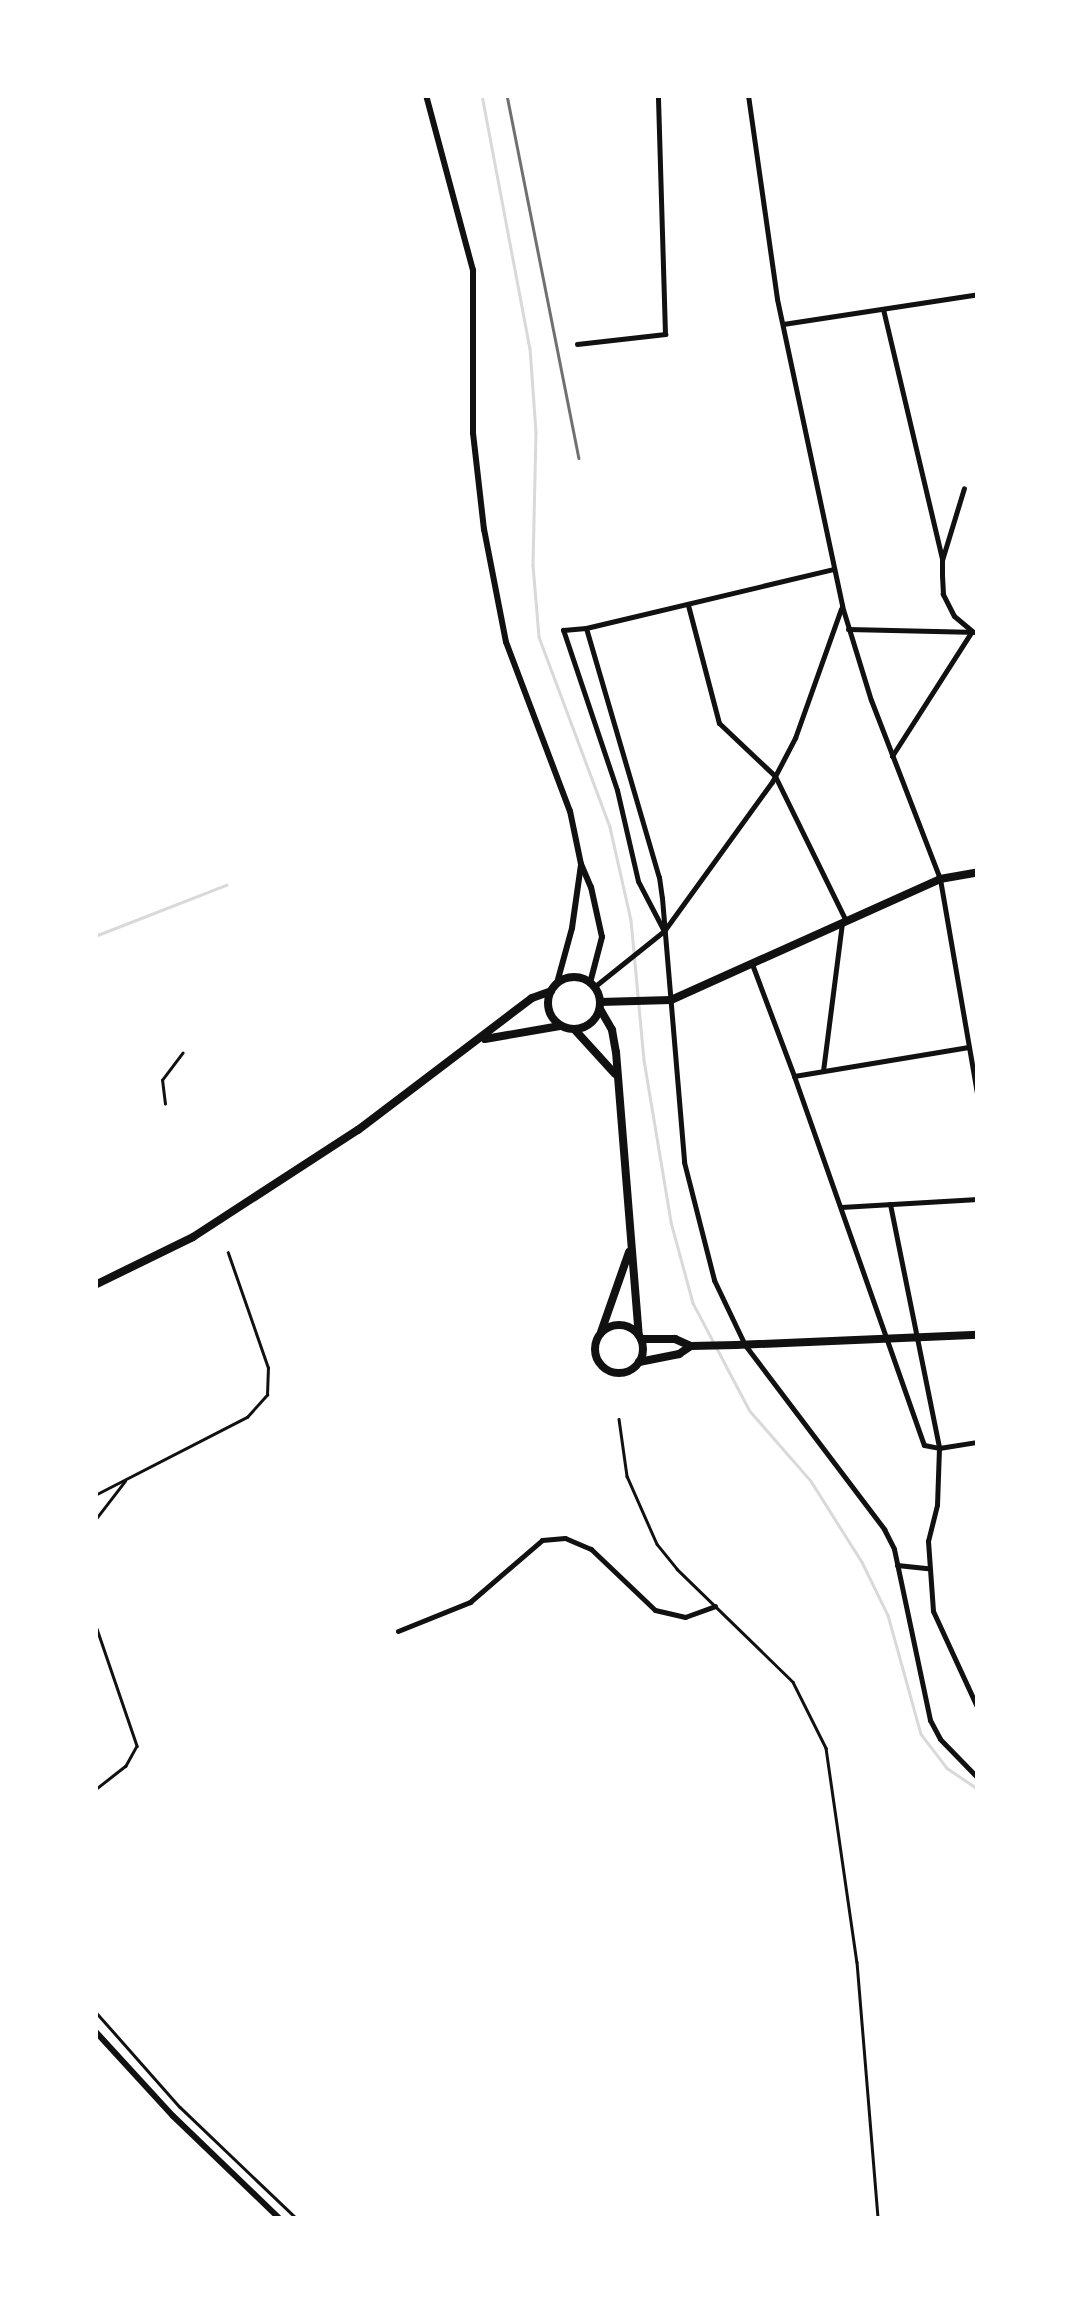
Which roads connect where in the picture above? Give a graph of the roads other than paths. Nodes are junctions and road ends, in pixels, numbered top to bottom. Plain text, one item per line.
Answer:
1 (426, 95) edge
2 (658, 95) edge
3 (748, 95) edge
4 (978, 294) edge
5 (884, 309) junction
6 (782, 324) junction
7 (577, 344) dead end
8 (964, 488) dead end
9 (942, 562) junction
10 (834, 569) junction
11 (688, 606) junction
12 (842, 606) junction
13 (586, 628) junction
14 (848, 628) junction
15 (975, 632) edge
16 (892, 756) junction
17 (775, 776) junction
18 (581, 864) junction
19 (978, 872) edge
20 (940, 879) junction
21 (844, 922) junction
22 (664, 931) junction
23 (752, 964) junction
24 (592, 985) junction
25 (554, 987) junction
26 (666, 1000) junction
27 (600, 1006) junction
28 (561, 1026) junction
29 (574, 1029) junction
30 (481, 1040) junction
31 (969, 1047) junction
32 (182, 1053) dead end
33 (823, 1071) junction
34 (615, 1074) junction
35 (794, 1076) junction
36 (978, 1099) edge
37 (165, 1104) dead end
38 (978, 1199) edge
39 (890, 1204) junction
40 (840, 1207) junction
41 (630, 1247) junction
42 (228, 1253) dead end
43 (95, 1286) edge
44 (600, 1333) junction
45 (978, 1335) edge
46 (640, 1337) junction
47 (918, 1338) junction
48 (887, 1339) junction
49 (741, 1345) junction
50 (691, 1346) junction
51 (639, 1362) junction
52 (620, 1419) dead end
53 (978, 1442) edge
54 (939, 1448) junction
55 (126, 1479) junction
56 (95, 1495) edge
57 (95, 1520) edge
58 (897, 1565) junction
59 (928, 1568) junction
60 (716, 1606) junction
61 (95, 1622) edge
62 (398, 1630) dead end
63 (978, 1710) edge
64 (978, 1778) edge
65 (95, 1790) edge
66 (95, 2012) edge
67 (95, 2030) edge
68 (280, 2219) edge
69 (296, 2219) edge
70 (878, 2219) edge

1 - 18 street
2 - 7 street
3 - 6 street
4 - 5 street
5 - 6 street
5 - 9 street
6 - 10 street
8 - 9 street
9 - 15 street
10 - 11 street
10 - 12 street
11 - 13 street
11 - 17 street
12 - 14 street
12 - 17 street
13 - 22 street
13 - 22 street
14 - 15 street
14 - 16 street
15 - 16 street
16 - 20 street
17 - 21 street
17 - 22 street
18 - 24 street
18 - 25 street
19 - 20 main road
20 - 21 main road
20 - 31 street
21 - 23 main road
21 - 33 street
22 - 24 street
22 - 26 street
23 - 26 main road
23 - 35 street
24 - 25 main road
24 - 27 main road
25 - 28 main road
25 - 30 main road
26 - 27 main road
26 - 49 street
27 - 29 main road
27 - 34 main road
28 - 29 main road
28 - 30 main road
29 - 34 main road
30 - 43 main road
31 - 33 street
31 - 36 street
32 - 37 lane
33 - 35 street
34 - 41 main road
35 - 40 street
38 - 39 street
39 - 40 street
39 - 47 street
40 - 48 street
41 - 44 main road
41 - 46 main road
42 - 55 lane
44 - 46 main road
44 - 51 main road
45 - 47 main road
46 - 50 main road
46 - 51 main road
47 - 48 main road
47 - 54 street
48 - 49 main road
48 - 54 street
49 - 50 main road
49 - 58 street
50 - 51 main road
52 - 60 lane
53 - 54 street
54 - 59 street
55 - 56 lane
55 - 57 lane
58 - 59 street
58 - 64 street
59 - 63 street
60 - 62 street
60 - 70 lane
61 - 65 lane
66 - 69 lane
67 - 68 street

